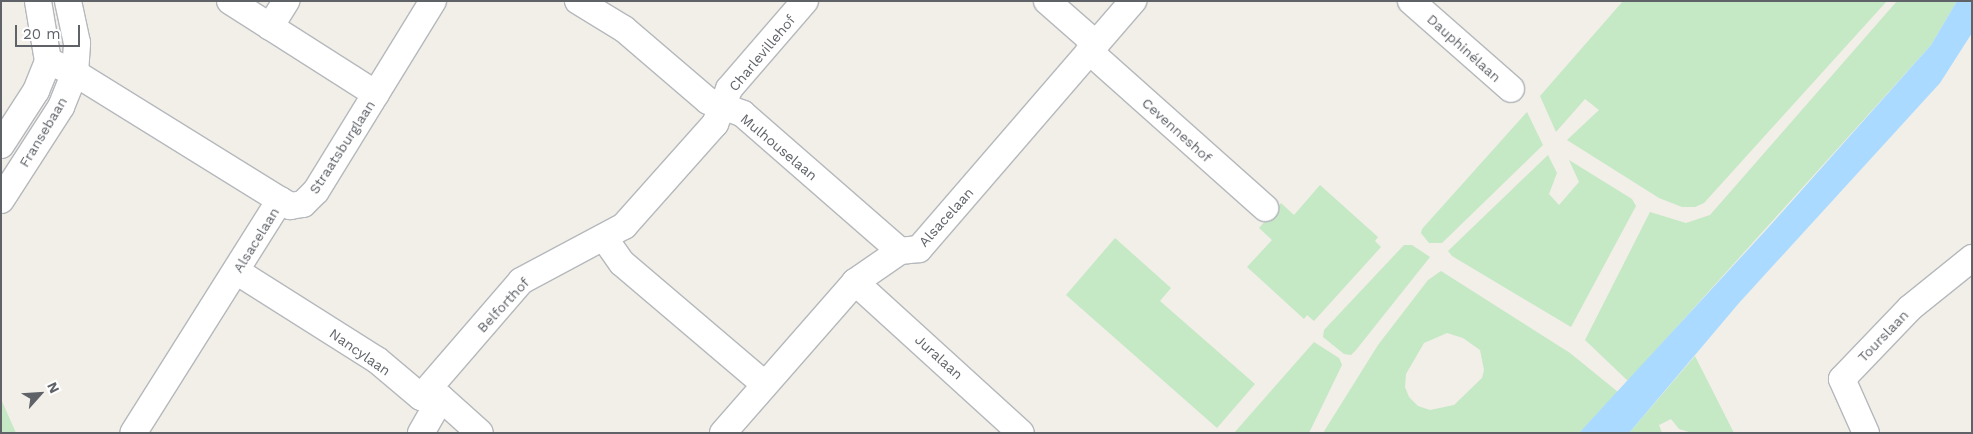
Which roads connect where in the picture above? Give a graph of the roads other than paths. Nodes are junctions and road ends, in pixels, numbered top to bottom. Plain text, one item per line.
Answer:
1 (38, 1) edge
2 (68, 1) edge
3 (230, 1) edge
4 (286, 1) edge
5 (433, 1) edge
6 (578, 1) edge
7 (805, 1) edge
8 (1047, 1) edge
9 (1133, 1) edge
10 (1418, 3) edge
11 (270, 27) junction
12 (1093, 48) junction
13 (48, 61) junction
14 (75, 73) junction
15 (1511, 89) dead end
16 (376, 94) junction
17 (723, 108) junction
18 (1, 145) edge
19 (1, 200) edge
20 (280, 200) junction
21 (1265, 208) dead end
22 (605, 240) junction
23 (900, 251) junction
24 (1972, 258) edge
25 (236, 271) junction
26 (855, 282) junction
27 (764, 384) junction
28 (431, 398) junction
29 (133, 433) edge
30 (421, 433) edge
31 (480, 433) edge
32 (723, 433) edge
33 (1021, 433) edge
34 (1866, 433) edge

1 - 13 street
2 - 14 street, Fransebaan
3 - 11 street, Straatsburglaan
4 - 11 street
5 - 16 street, Straatsburglaan
6 - 17 street, Mulhouselaan
7 - 17 street, Charlevillehof
8 - 12 street
9 - 12 street, Alsacelaan
10 - 15 street, Dauphinélaan
11 - 16 street, Straatsburglaan
12 - 21 street, Cevenneshof
12 - 23 street, Alsacelaan
13 - 14 street, Alsacelaan
13 - 18 street, Fransebaan
14 - 19 street, Fransebaan
14 - 20 street, Alsacelaan
16 - 20 street, Straatsburglaan
17 - 22 street, Belforthof
17 - 23 street, Mulhouselaan
20 - 25 street, Alsacelaan
22 - 27 street
22 - 28 street, Belforthof
23 - 26 street, Alsacelaan
24 - 34 street, Tourslaan
25 - 28 street, Nancylaan
25 - 29 street, Alsacelaan
26 - 27 street, Alsacelaan
26 - 33 street, Juralaan
27 - 32 street, Alsacelaan
28 - 30 street, Belforthof
28 - 31 street, Nancylaan

